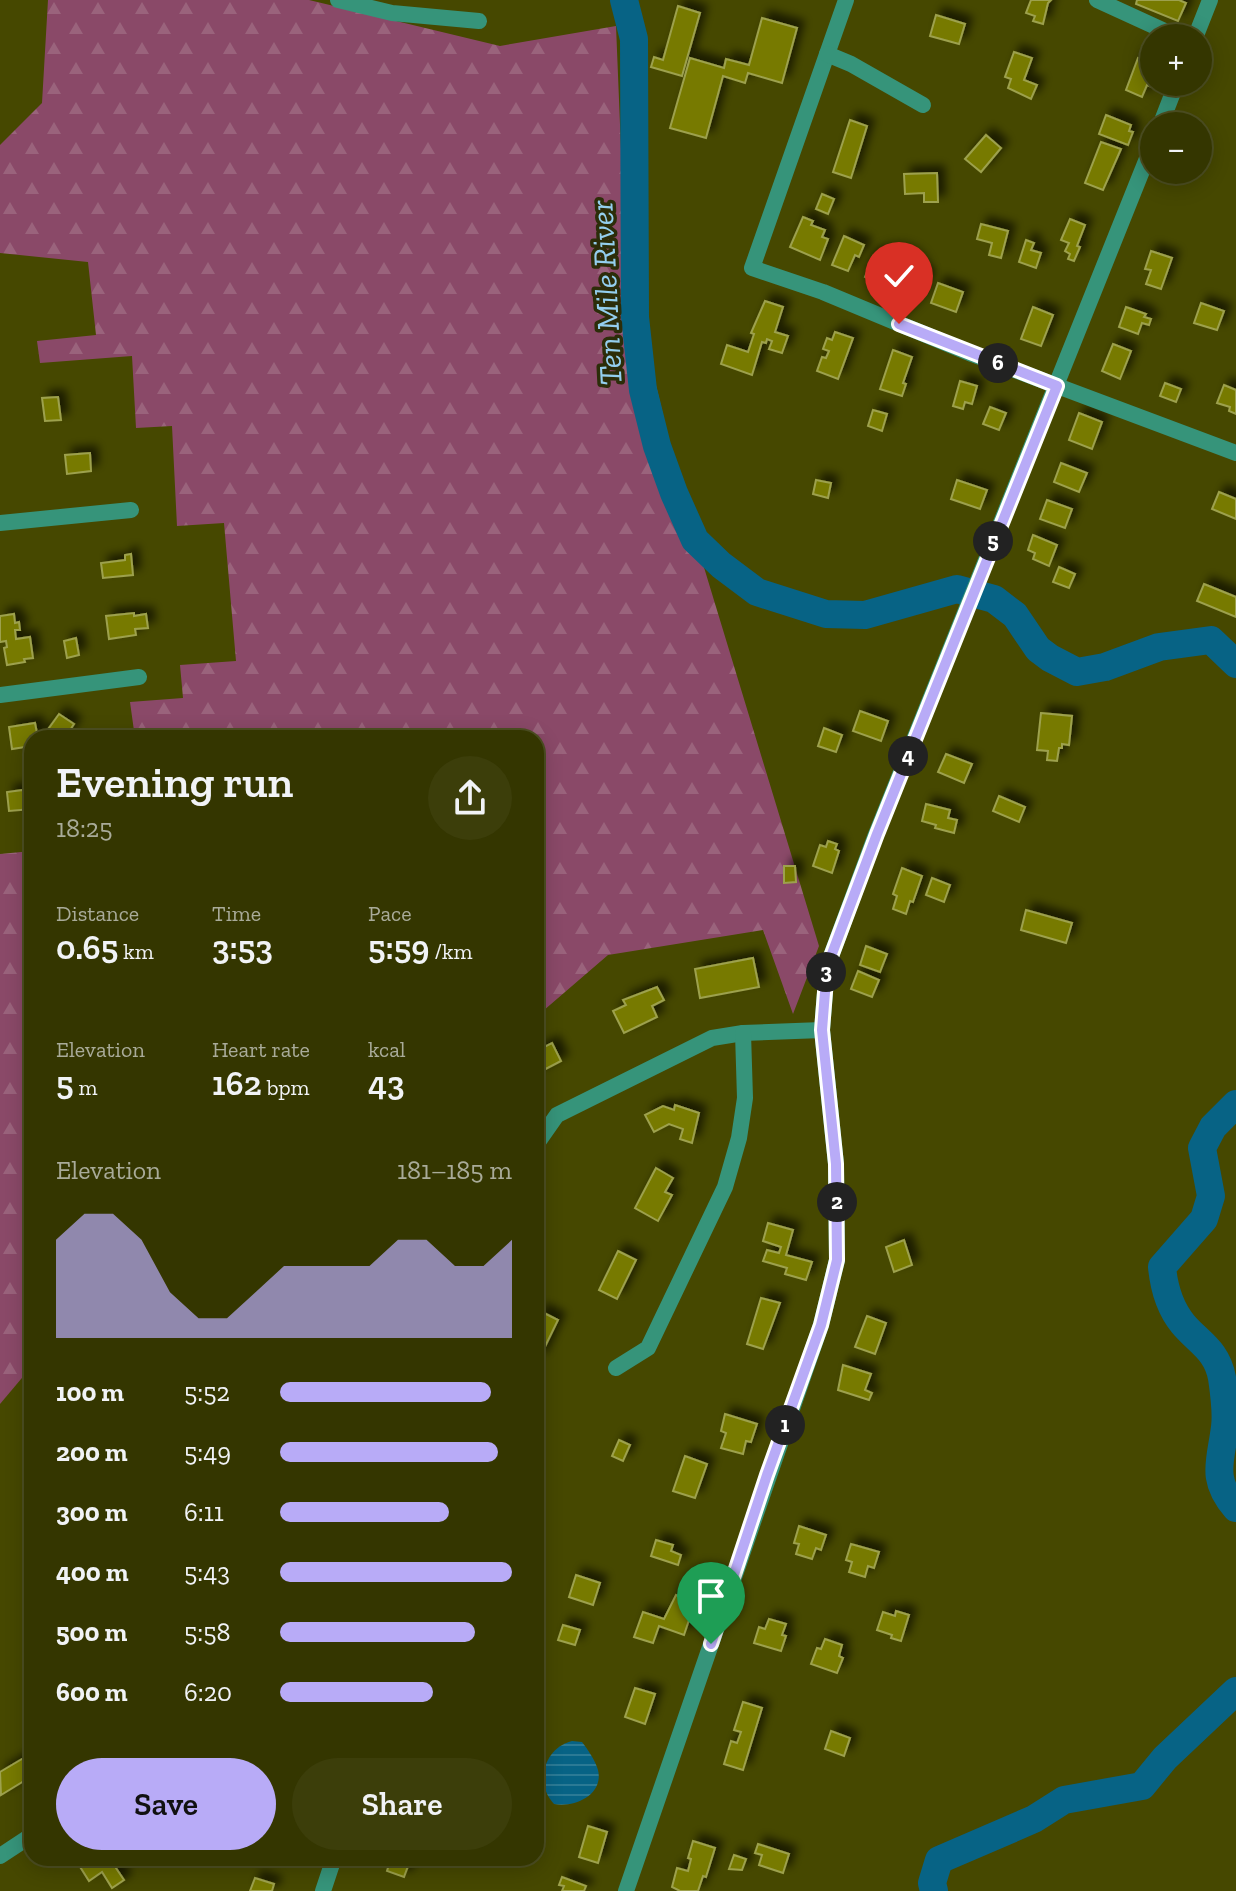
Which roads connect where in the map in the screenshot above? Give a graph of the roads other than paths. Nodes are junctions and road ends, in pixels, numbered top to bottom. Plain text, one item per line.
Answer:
1 (338, 0) edge
2 (846, 0) edge
3 (1097, 0) edge
4 (1210, 0) edge
5 (479, 21) dead end
6 (1149, 24) edge
7 (1201, 24) edge
8 (827, 54) junction
9 (923, 105) dead end
10 (1140, 176) edge
11 (1057, 386) junction
12 (1236, 453) edge
13 (131, 510) dead end
14 (0, 523) edge
15 (139, 677) dead end
16 (0, 695) edge
17 (822, 1030) junction
18 (743, 1033) junction
19 (544, 1134) edge
20 (616, 1368) dead end
21 (24, 1840) edge
22 (0, 1856) edge
23 (331, 1866) edge
24 (323, 1891) edge
25 (626, 1891) edge

1 - 5 street
2 - 8 street
3 - 6 street
4 - 7 street
8 - 9 street
8 - 11 street
10 - 11 street
11 - 12 street
11 - 17 street
13 - 14 street
15 - 16 street
17 - 18 street
17 - 25 street
18 - 19 street
18 - 20 street
21 - 22 street
23 - 24 street

